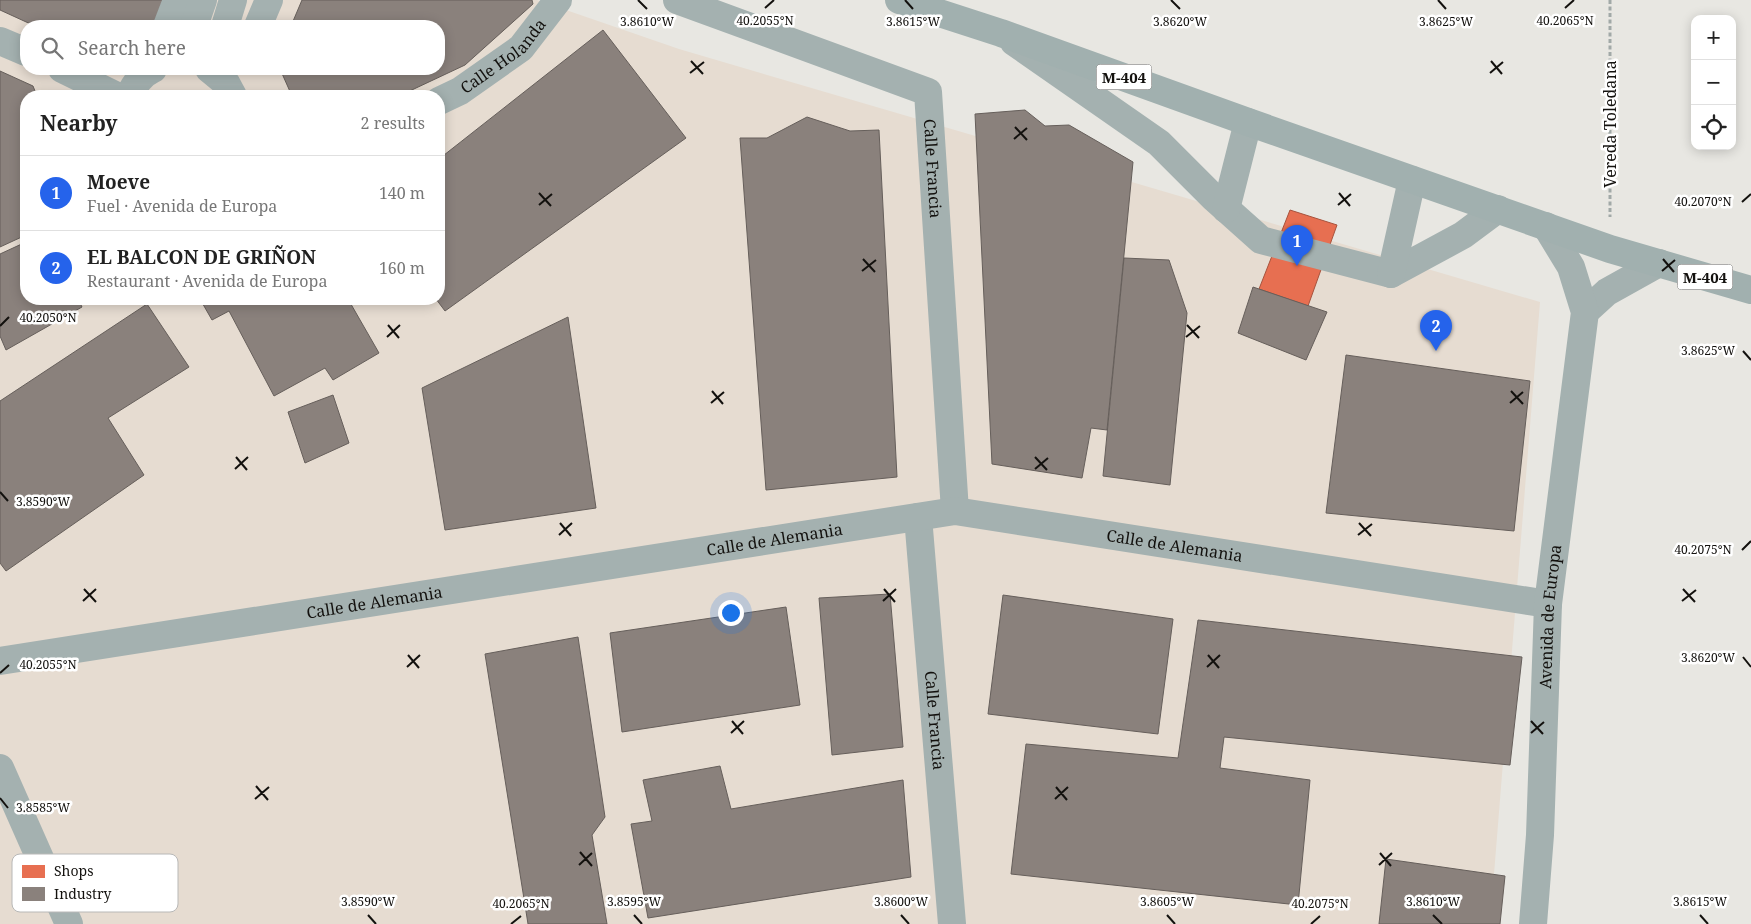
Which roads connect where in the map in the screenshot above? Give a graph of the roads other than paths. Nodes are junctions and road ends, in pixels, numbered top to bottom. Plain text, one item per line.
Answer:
1 (176, 0) edge
2 (203, 0) edge
3 (233, 0) edge
4 (269, 0) edge
5 (558, 0) edge
6 (677, 0) edge
7 (899, 0) edge
8 (170, 20) edge
9 (196, 20) edge
10 (227, 20) edge
11 (261, 20) edge
12 (1001, 33) junction
13 (0, 41) edge
14 (20, 49) edge
15 (74, 75) edge
16 (145, 75) edge
17 (217, 75) edge
18 (235, 85) edge
19 (105, 90) edge
20 (132, 90) edge
21 (445, 98) edge
22 (1248, 122) junction
23 (1412, 180) junction
24 (1226, 209) junction
25 (1498, 209) junction
26 (1546, 226) junction
27 (1658, 263) junction
28 (1391, 274) junction
29 (1751, 290) edge
30 (1585, 312) junction
31 (955, 511) junction
32 (918, 517) junction
33 (1548, 604) junction
34 (0, 661) edge
35 (0, 768) edge
36 (1540, 835) junction
37 (38, 854) edge
38 (64, 912) edge
39 (69, 924) edge
40 (952, 924) edge
41 (1533, 924) edge
42 (1545, 924) edge

1 - 8 street
2 - 9 street
3 - 10 street
4 - 11 street
5 - 21 street, Calle Holanda
6 - 31 street, Calle Francia
7 - 12 main road, M-404
12 - 22 main road, M-404
12 - 24 street
13 - 14 street
15 - 19 street
16 - 20 street
17 - 18 street
22 - 23 main road, M-404
22 - 24 street
23 - 25 main road, M-404
23 - 28 street
24 - 28 street
25 - 26 main road, M-404
25 - 28 street
26 - 27 main road, M-404
26 - 30 street, Avenida de Europa
27 - 29 main road, M-404
27 - 30 street
30 - 33 street, Avenida de Europa
31 - 32 street, Calle de Alemania
31 - 33 street, Calle de Alemania
32 - 34 street, Calle de Alemania
32 - 40 street, Calle Francia
33 - 36 street, Avenida de Europa
35 - 37 street
36 - 41 street, Avenida de Europa
36 - 42 street
38 - 39 street

